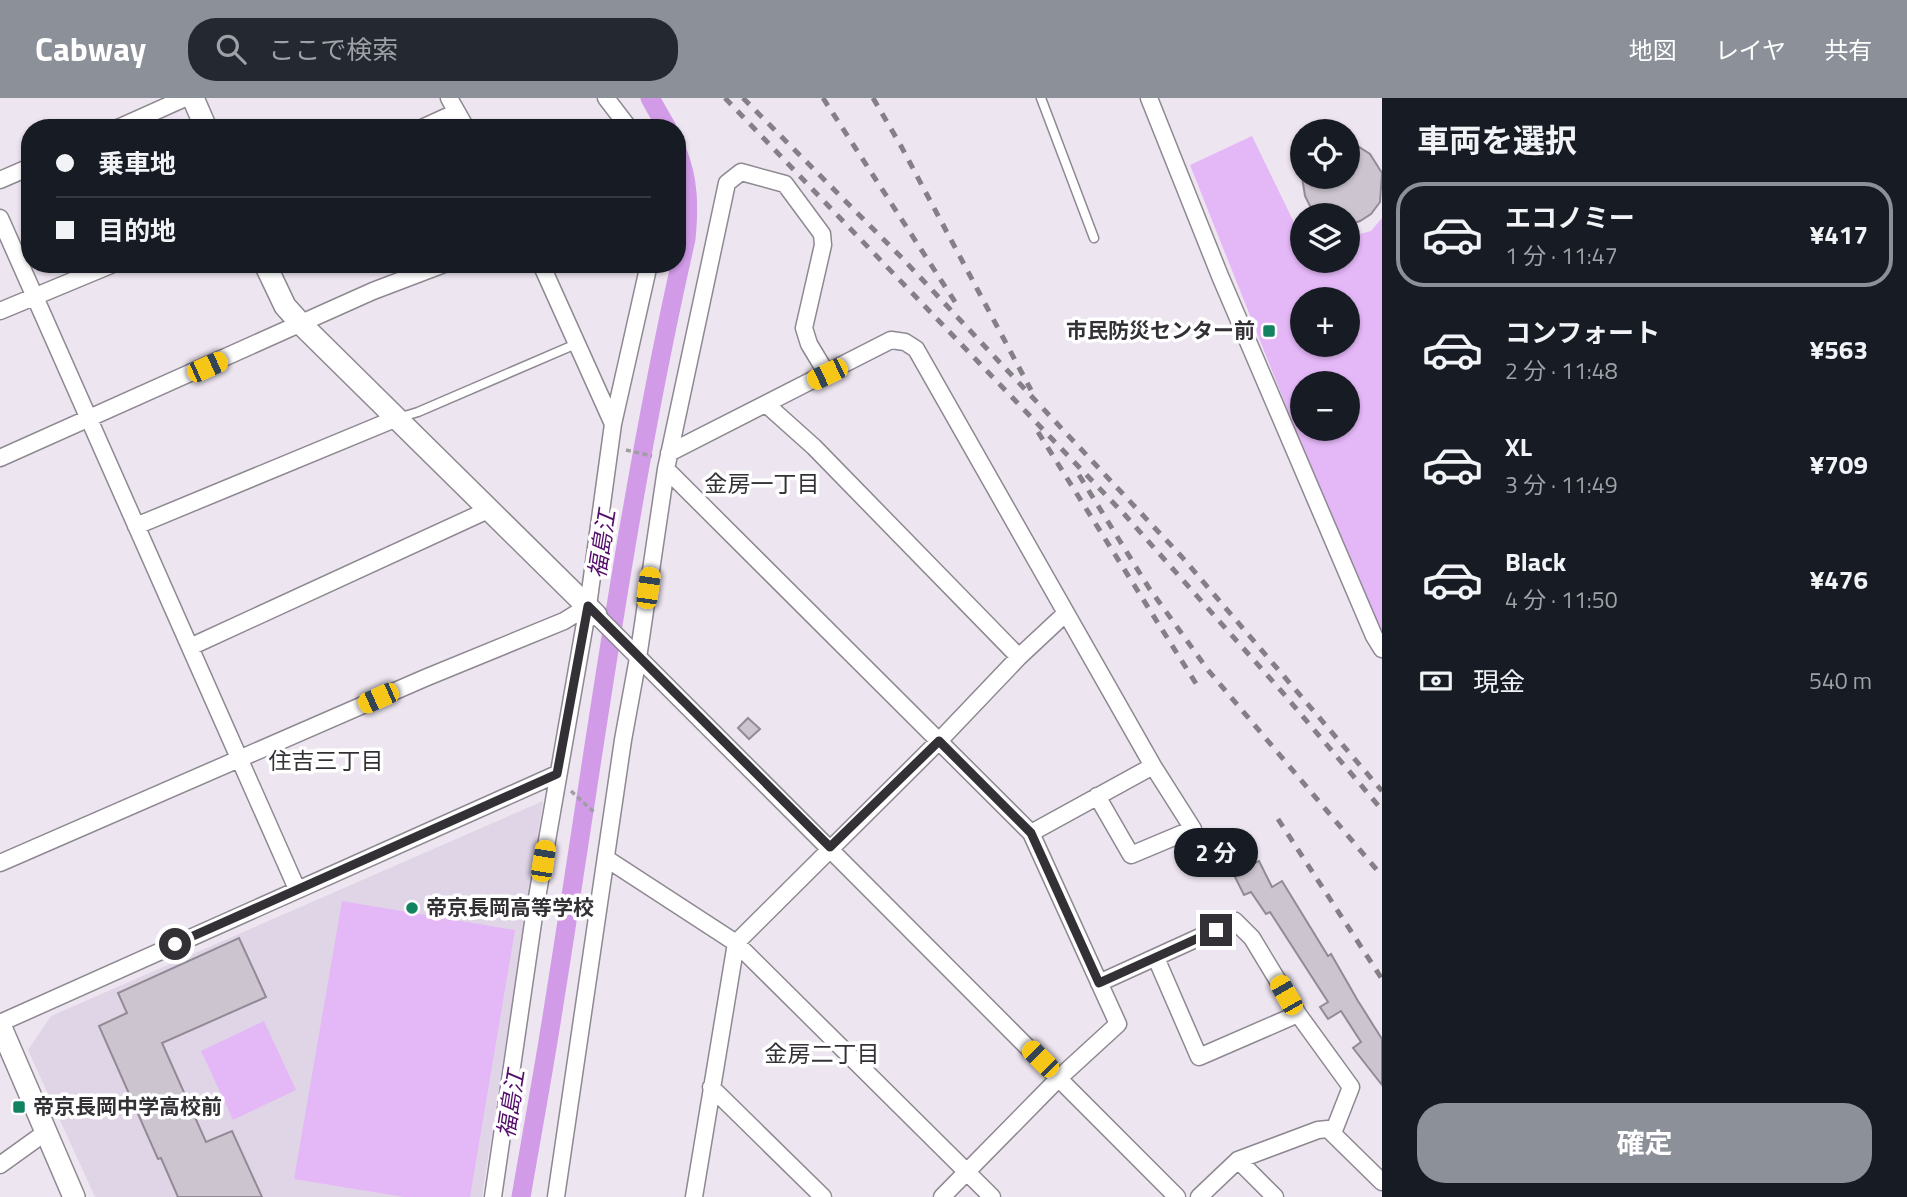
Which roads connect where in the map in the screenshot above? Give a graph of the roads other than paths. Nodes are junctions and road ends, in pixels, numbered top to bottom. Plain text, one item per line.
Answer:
1 (185, 98) edge
2 (193, 98) edge
3 (606, 98) edge
4 (1041, 98) edge
5 (1149, 98) edge
6 (453, 105) edge
7 (138, 119) edge
8 (202, 119) edge
9 (434, 119) edge
10 (622, 119) edge
11 (21, 171) edge
12 (0, 180) edge
13 (0, 218) edge
14 (1094, 238) dead end
15 (21, 266) edge
16 (24, 273) edge
17 (91, 273) edge
18 (269, 273) edge
19 (420, 273) edge
20 (545, 273) edge
21 (647, 273) edge
22 (34, 296) junction
23 (0, 312) edge
24 (302, 325) junction
25 (576, 344) junction
26 (827, 374) junction
27 (766, 404) junction
28 (397, 418) junction
29 (88, 419) junction
30 (613, 424) junction
31 (0, 458) edge
32 (665, 460) junction
33 (488, 510) junction
34 (135, 526) junction
35 (592, 610) junction
36 (1066, 613) junction
37 (190, 647) junction
38 (1382, 649) edge
39 (633, 652) junction
40 (1019, 657) junction
41 (939, 741) junction
42 (239, 758) junction
43 (1153, 766) junction
44 (557, 774) junction
45 (1097, 796) junction
46 (1031, 833) junction
47 (830, 847) junction
48 (607, 859) junction
49 (0, 863) edge
50 (297, 889) junction
51 (736, 943) junction
52 (1156, 958) junction
53 (1099, 983) junction
54 (1298, 1014) junction
55 (0, 1024) edge
56 (1059, 1078) junction
57 (711, 1087) junction
58 (46, 1132) junction
59 (1333, 1133) junction
60 (1238, 1160) junction
61 (0, 1165) edge
62 (967, 1170) junction
63 (1382, 1182) edge
64 (74, 1197) edge
65 (493, 1197) edge
66 (556, 1197) edge
67 (694, 1197) edge
68 (823, 1197) edge
69 (942, 1197) edge
70 (992, 1197) edge
71 (1177, 1197) edge
72 (1199, 1197) edge
73 (1275, 1197) edge

1 - 7 street
2 - 8 street
3 - 10 street
4 - 14 lane
5 - 38 street
6 - 9 street
11 - 12 street
13 - 15 street
16 - 22 street
17 - 22 street
18 - 24 street
19 - 24 street
20 - 25 street
21 - 30 street
22 - 23 street
22 - 29 street
24 - 28 street
24 - 29 street
25 - 28 lane
25 - 30 street
26 - 27 street
26 - 32 street
26 - 36 street
27 - 32 street
27 - 40 street
28 - 33 street
28 - 34 street
29 - 31 street
29 - 34 street
30 - 35 street
32 - 39 street
32 - 41 street
33 - 35 street
33 - 37 street
34 - 37 street
35 - 39 street
35 - 42 street
35 - 44 street
36 - 40 street
36 - 43 street
37 - 42 street
39 - 47 street
39 - 48 street
40 - 41 street
41 - 46 street
41 - 47 street
42 - 49 street
42 - 50 street
43 - 45 street
43 - 45 street
44 - 50 street
44 - 65 street
45 - 46 street
46 - 53 street
47 - 51 street
47 - 56 street
48 - 51 street
48 - 66 street
50 - 55 street
51 - 57 street
51 - 62 street
52 - 53 street
52 - 54 street
52 - 54 street
53 - 56 street
54 - 59 street
55 - 58 street
56 - 62 street
56 - 71 street
57 - 67 street
57 - 68 street
58 - 61 street
58 - 64 street
59 - 60 street
59 - 63 street
60 - 72 street
60 - 73 street
62 - 69 street
62 - 70 street

